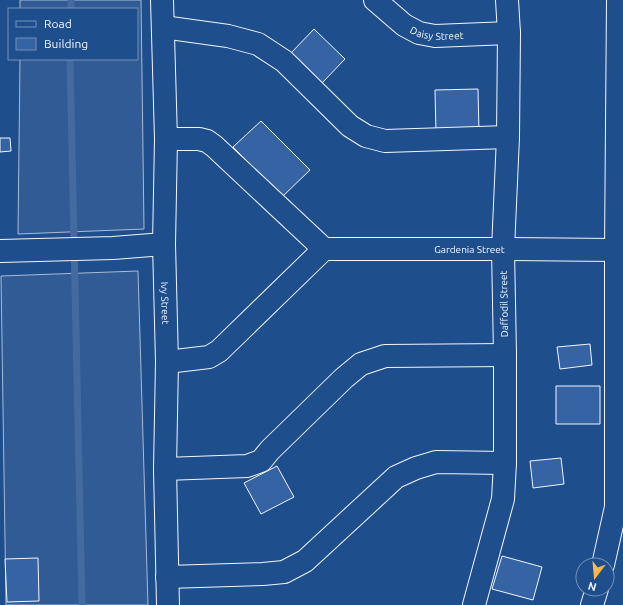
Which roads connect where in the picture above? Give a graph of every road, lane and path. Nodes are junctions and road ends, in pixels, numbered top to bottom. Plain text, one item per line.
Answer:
1 (162, 0) edge
2 (375, 0) edge
3 (507, 0) edge
4 (618, 0) edge
5 (163, 27) junction
6 (509, 34) junction
7 (508, 137) junction
8 (166, 139) junction
9 (164, 244) junction
10 (324, 249) junction
11 (503, 249) junction
12 (616, 250) junction
13 (0, 251) edge
14 (505, 355) junction
15 (167, 362) junction
16 (505, 462) junction
17 (165, 468) junction
18 (605, 557) edge
19 (167, 577) junction
20 (168, 605) edge
21 (474, 605) edge

1 - 5 street, Ivy Street
2 - 6 street, Daisy Street
3 - 6 street, Daffodil Street
4 - 12 street
5 - 7 street
5 - 8 street, Ivy Street
6 - 7 street, Daffodil Street
7 - 11 street, Daffodil Street
8 - 9 street, Ivy Street
8 - 10 street
9 - 13 street
9 - 15 street, Ivy Street
10 - 11 street, Gardenia Street
10 - 15 street
11 - 12 street, Gardenia Street
11 - 14 street, Daffodil Street
12 - 18 street
14 - 16 street, Daffodil Street
14 - 17 street
15 - 17 street, Ivy Street
16 - 19 street
16 - 21 street, Daffodil Street
17 - 19 street, Ivy Street
19 - 20 street, Ivy Street

